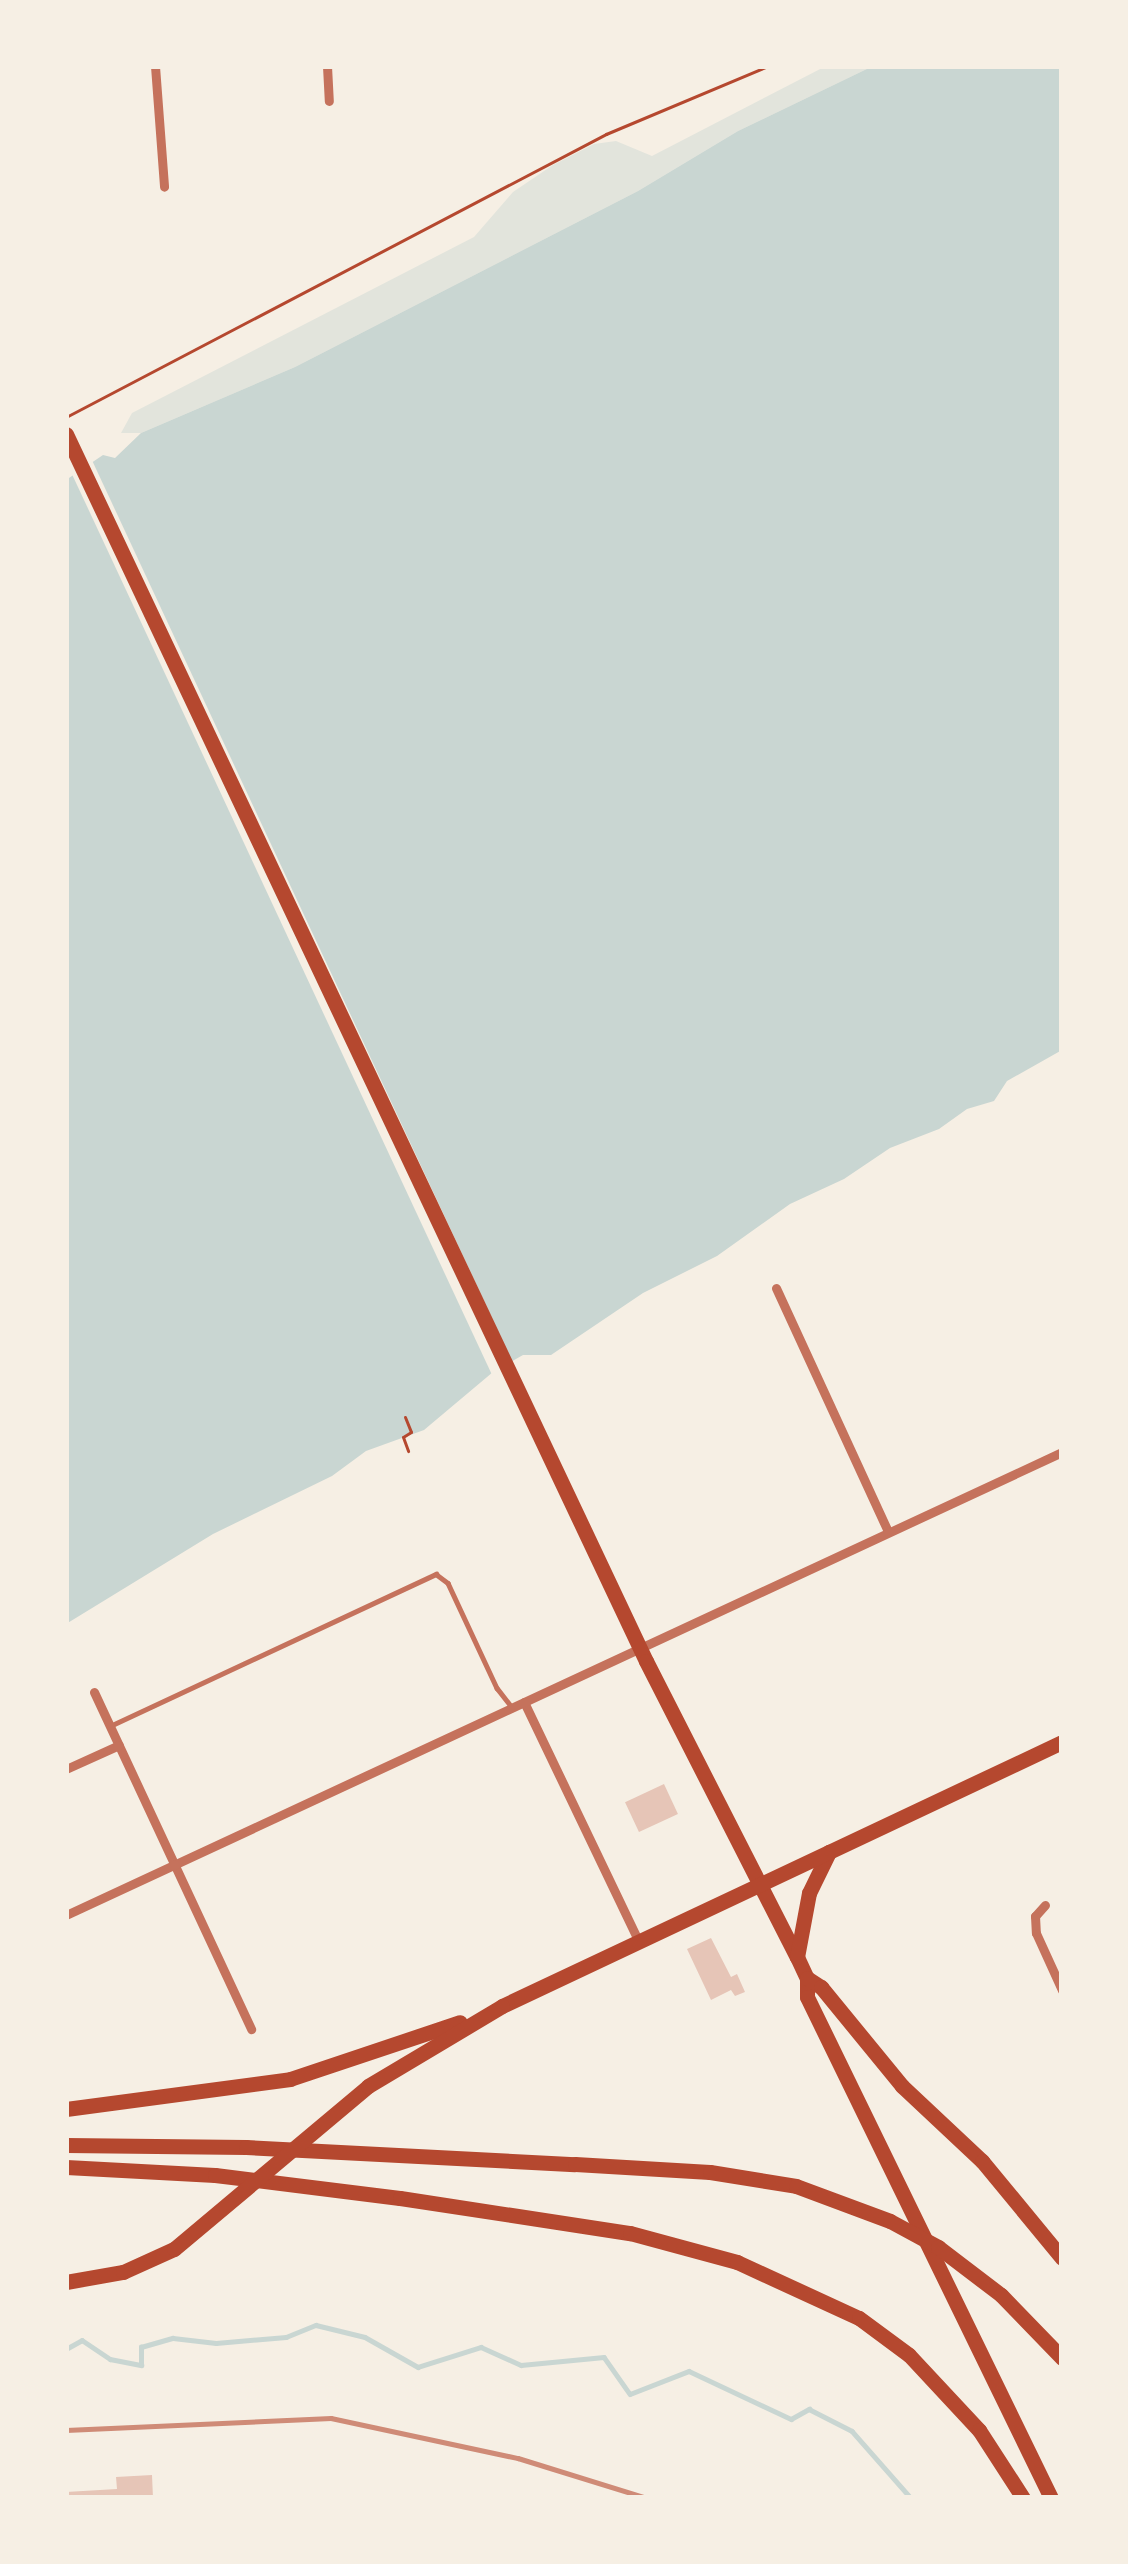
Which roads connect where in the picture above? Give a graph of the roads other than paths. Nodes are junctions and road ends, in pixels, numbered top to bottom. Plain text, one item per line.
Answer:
1 (155, 66) edge
2 (327, 66) edge
3 (329, 101) dead end
4 (164, 188) dead end
5 (66, 434) edge
6 (776, 1288) dead end
7 (1062, 1452) edge
8 (888, 1532) junction
9 (94, 1692) dead end
10 (524, 1702) junction
11 (512, 1707) junction
12 (110, 1726) junction
13 (1062, 1742) edge
14 (118, 1744) junction
15 (66, 1769) edge
16 (830, 1850) junction
17 (174, 1864) junction
18 (757, 1884) junction
19 (1045, 1905) dead end
20 (66, 1915) edge
21 (638, 1940) junction
22 (797, 1957) junction
23 (807, 1978) junction
24 (1062, 1990) edge
25 (502, 2006) junction
26 (251, 2030) dead end
27 (66, 2109) edge
28 (66, 2145) edge
29 (66, 2167) edge
30 (1062, 2258) edge
31 (66, 2282) edge
32 (1062, 2358) edge
33 (1023, 2498) edge
34 (1051, 2498) edge

1 - 4 street
2 - 3 street
5 - 18 main road
6 - 8 street
7 - 8 street
8 - 10 street
9 - 12 street
10 - 11 street
10 - 21 street
11 - 12 lane
11 - 17 street
12 - 14 street
13 - 16 main road
14 - 15 street
14 - 17 street
16 - 18 main road
16 - 22 main road
17 - 20 street
17 - 26 street
18 - 21 main road
18 - 22 main road
19 - 24 street
21 - 25 main road
22 - 23 main road
23 - 30 main road
23 - 34 main road
25 - 27 main road
25 - 31 main road
28 - 32 main road
29 - 33 main road

